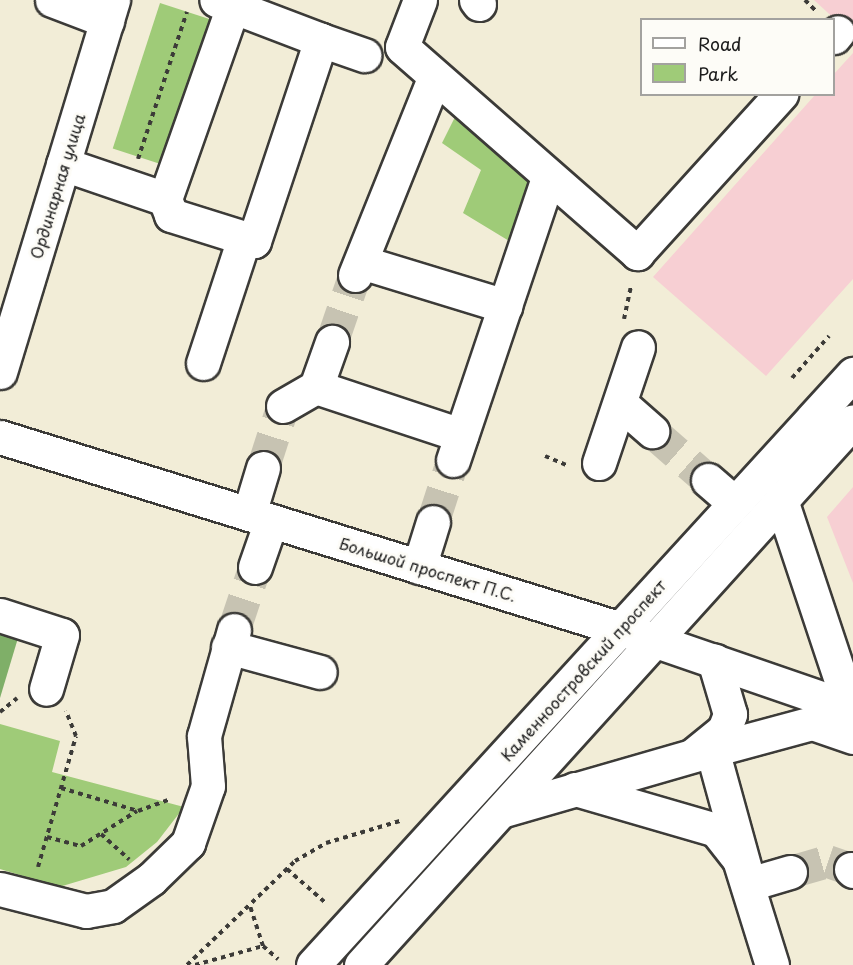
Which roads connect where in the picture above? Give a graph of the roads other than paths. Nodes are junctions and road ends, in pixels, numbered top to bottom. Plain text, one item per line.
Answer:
1 (52, 0) edge
2 (420, 0) edge
3 (225, 3) edge
4 (110, 10) edge
5 (321, 40) junction
6 (364, 55) dead end
7 (435, 76) junction
8 (779, 96) edge
9 (63, 164) junction
10 (548, 177) junction
11 (165, 199) junction
12 (244, 238) junction
13 (505, 306) junction
14 (332, 342) tunnel mouth
15 (638, 347) dead end
16 (203, 363) dead end
17 (0, 372) edge
18 (853, 374) edge
19 (316, 387) junction
20 (620, 403) junction
21 (283, 406) tunnel mouth
22 (853, 422) edge
23 (652, 430) tunnel mouth
24 (0, 437) edge
25 (599, 464) dead end
26 (263, 468) tunnel mouth
27 (708, 480) tunnel mouth
28 (781, 500) junction
29 (734, 503) junction
30 (260, 518) junction
31 (433, 522) tunnel mouth
32 (255, 567) tunnel mouth
33 (419, 567) junction
34 (0, 615) edge
35 (621, 629) junction
36 (655, 641) junction
37 (714, 660) junction
38 (320, 672) dead end
39 (46, 689) road end
40 (852, 718) edge
41 (703, 753) junction
42 (575, 789) junction
43 (501, 811) junction
44 (790, 872) tunnel mouth
45 (749, 884) junction
46 (15, 893) edge
47 (313, 965) edge
48 (361, 965) edge
49 (772, 965) edge

1 - 4 main road
2 - 7 main road
3 - 5 main road
3 - 11 main road
4 - 9 main road, Ординарная улица
5 - 6 main road
5 - 12 main road
7 - 10 main road
7 - 13 main road
8 - 10 main road
9 - 11 main road
9 - 17 main road, Ординарная улица
10 - 13 main road
11 - 12 main road
12 - 16 main road
13 - 19 main road
14 - 19 main road
15 - 20 main road
18 - 29 main road, Каменноостровский проспект
19 - 21 main road
20 - 23 main road
20 - 25 main road
22 - 28 main road, Каменноостровский проспект
24 - 30 main road, Большой проспект П.С.
26 - 30 main road
27 - 29 main road
28 - 36 main road, Каменноостровский проспект
28 - 40 main road
29 - 35 main road, Каменноостровский проспект
30 - 32 main road
30 - 33 main road, Большой проспект П.С.
31 - 33 main road
33 - 35 main road, Большой проспект П.С.
34 - 39 main road
35 - 36 main road, Большой проспект П.С.
35 - 47 main road, Каменноостровский проспект
36 - 37 main road, Большой проспект П.С.
36 - 43 main road, Каменноостровский проспект
37 - 40 main road, Большой проспект П.С.
37 - 41 main road
38 - 46 main road
40 - 41 main road
41 - 42 main road
41 - 45 main road
42 - 43 main road
42 - 45 main road
43 - 48 main road, Каменноостровский проспект
44 - 45 main road
45 - 49 main road

